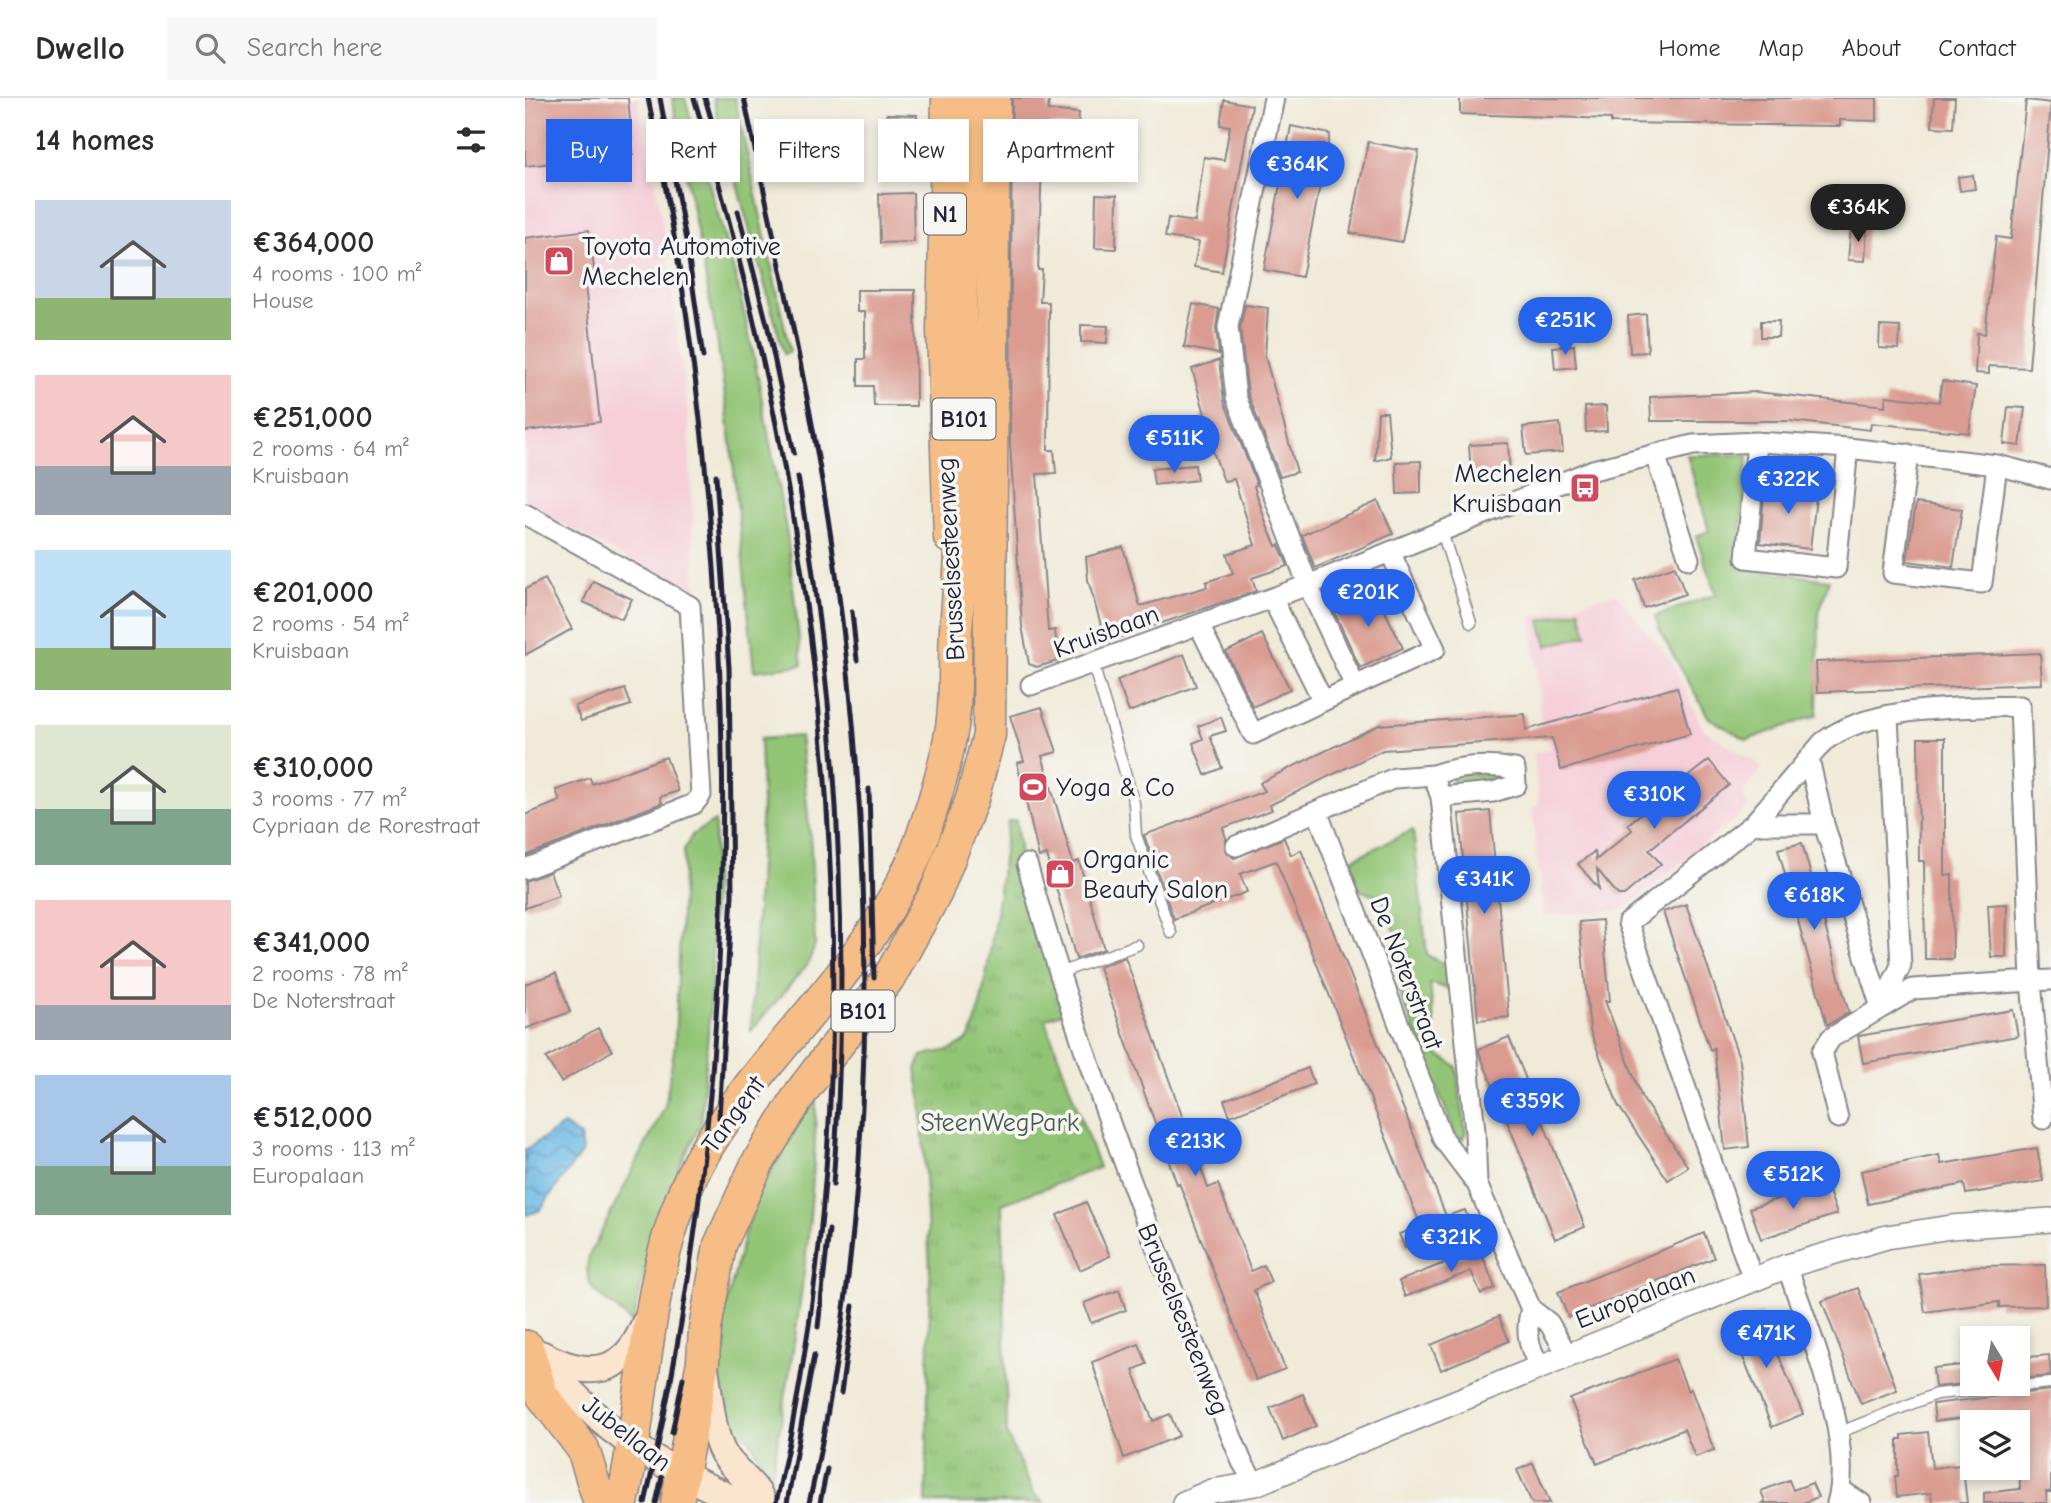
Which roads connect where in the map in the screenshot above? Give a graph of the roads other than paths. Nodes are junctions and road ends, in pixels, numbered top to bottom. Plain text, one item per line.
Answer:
1 (947, 98) edge
2 (966, 98) edge
3 (994, 98) edge
4 (1274, 98) edge
5 (942, 330) joint
6 (1757, 442) junction
7 (1849, 448) junction
8 (1655, 454) junction
9 (1908, 454) junction
10 (1997, 465) junction
11 (2051, 479) edge
12 (525, 514) edge
13 (1442, 532) junction
14 (1390, 552) junction
15 (1689, 559) dead end
16 (1308, 585) junction
17 (1272, 598) junction
18 (1471, 623) dead end
19 (1199, 625) junction
20 (956, 634) junction
21 (1093, 664) junction
22 (1031, 685) dead end
23 (1355, 686) junction
24 (1323, 701) junction
25 (1888, 718) junction
26 (1809, 759) junction
27 (981, 766) joint
28 (944, 767) joint
29 (1433, 775) junction
30 (1441, 797) junction
31 (1317, 811) junction
32 (1753, 824) junction
33 (1824, 824) junction
34 (1235, 846) dead end
35 (1027, 864) dead end
36 (525, 869) edge
37 (1171, 933) dead end
38 (1137, 945) dead end
39 (1058, 974) junction
40 (2051, 980) edge
41 (2031, 981) junction
42 (1881, 1008) junction
43 (1838, 1118) dead end
44 (2043, 1119) dead end
45 (1477, 1184) junction
46 (2051, 1220) edge
47 (1787, 1266) junction
48 (1753, 1280) junction
49 (654, 1300) junction
50 (1531, 1309) junction
51 (526, 1345) edge
52 (1567, 1354) junction
53 (703, 1361) junction
54 (1539, 1365) junction
55 (2051, 1383) edge
56 (1838, 1433) junction
57 (635, 1446) junction
58 (680, 1489) edge
59 (1258, 1494) edge
60 (1839, 1496) edge
61 (600, 1503) edge
62 (622, 1503) edge
63 (741, 1503) edge
64 (763, 1503) edge
65 (1184, 1503) edge
66 (1231, 1503) edge
67 (1861, 1503) edge

1 - 5 main road, Brusselsesteenweg / N1
2 - 20 highway, B101
3 - 27 highway, Brusselsesteenweg / B101
4 - 16 street
5 - 20 main road, Brusselsesteenweg / B101
6 - 7 street, Kruisbaan
6 - 7 street
6 - 8 street, Kruisbaan
7 - 9 street, Kruisbaan
8 - 13 street, Kruisbaan
8 - 15 street
9 - 10 street, Kruisbaan
9 - 10 street
10 - 11 street, Kruisbaan
12 - 36 street
13 - 14 street, Kruisbaan
13 - 18 lane
14 - 16 street, Kruisbaan
14 - 23 street, Kruisbaan
16 - 17 street, Kruisbaan
16 - 23 street
17 - 19 street, Kruisbaan
17 - 24 street
19 - 21 street, Kruisbaan
19 - 24 street, Kruisbaan
20 - 28 highway, Brusselsesteenweg / B101
21 - 22 street, Kruisbaan
21 - 37 lane
23 - 24 street, Kruisbaan
25 - 26 street
25 - 41 street
25 - 42 street
26 - 32 street
26 - 33 street
27 - 53 highway, Tangent / B101
28 - 49 highway, Tangent / B101
29 - 30 street, De Noterstraat
29 - 30 street
29 - 31 street
30 - 45 street, De Noterstraat
31 - 34 street
31 - 45 street, De Noterstraat
32 - 33 street
32 - 48 street
33 - 42 street
35 - 39 street, Brusselsesteenweg
38 - 39 lane
39 - 59 street, Brusselsesteenweg
40 - 41 street
41 - 42 street
41 - 44 street
42 - 43 street
45 - 50 street, De Noterstraat
46 - 47 street, Europalaan
47 - 48 street, Europalaan
47 - 56 street
48 - 52 street, Europalaan
49 - 51 main road
49 - 57 highway, Tangent / B101
50 - 52 street, De Noterstraat
50 - 54 street, De Noterstraat
51 - 57 main road, Jubellaan
51 - 61 highway
52 - 54 street, Europalaan
53 - 58 highway, Tangent / B101
53 - 64 main road
54 - 59 street, Europalaan
55 - 56 lane
56 - 60 street
57 - 58 main road, Jubellaan
57 - 62 highway, Tangent / B101
58 - 63 main road, Jubellaan
59 - 65 street, Europalaan
59 - 66 street, Europalaan
60 - 67 street

